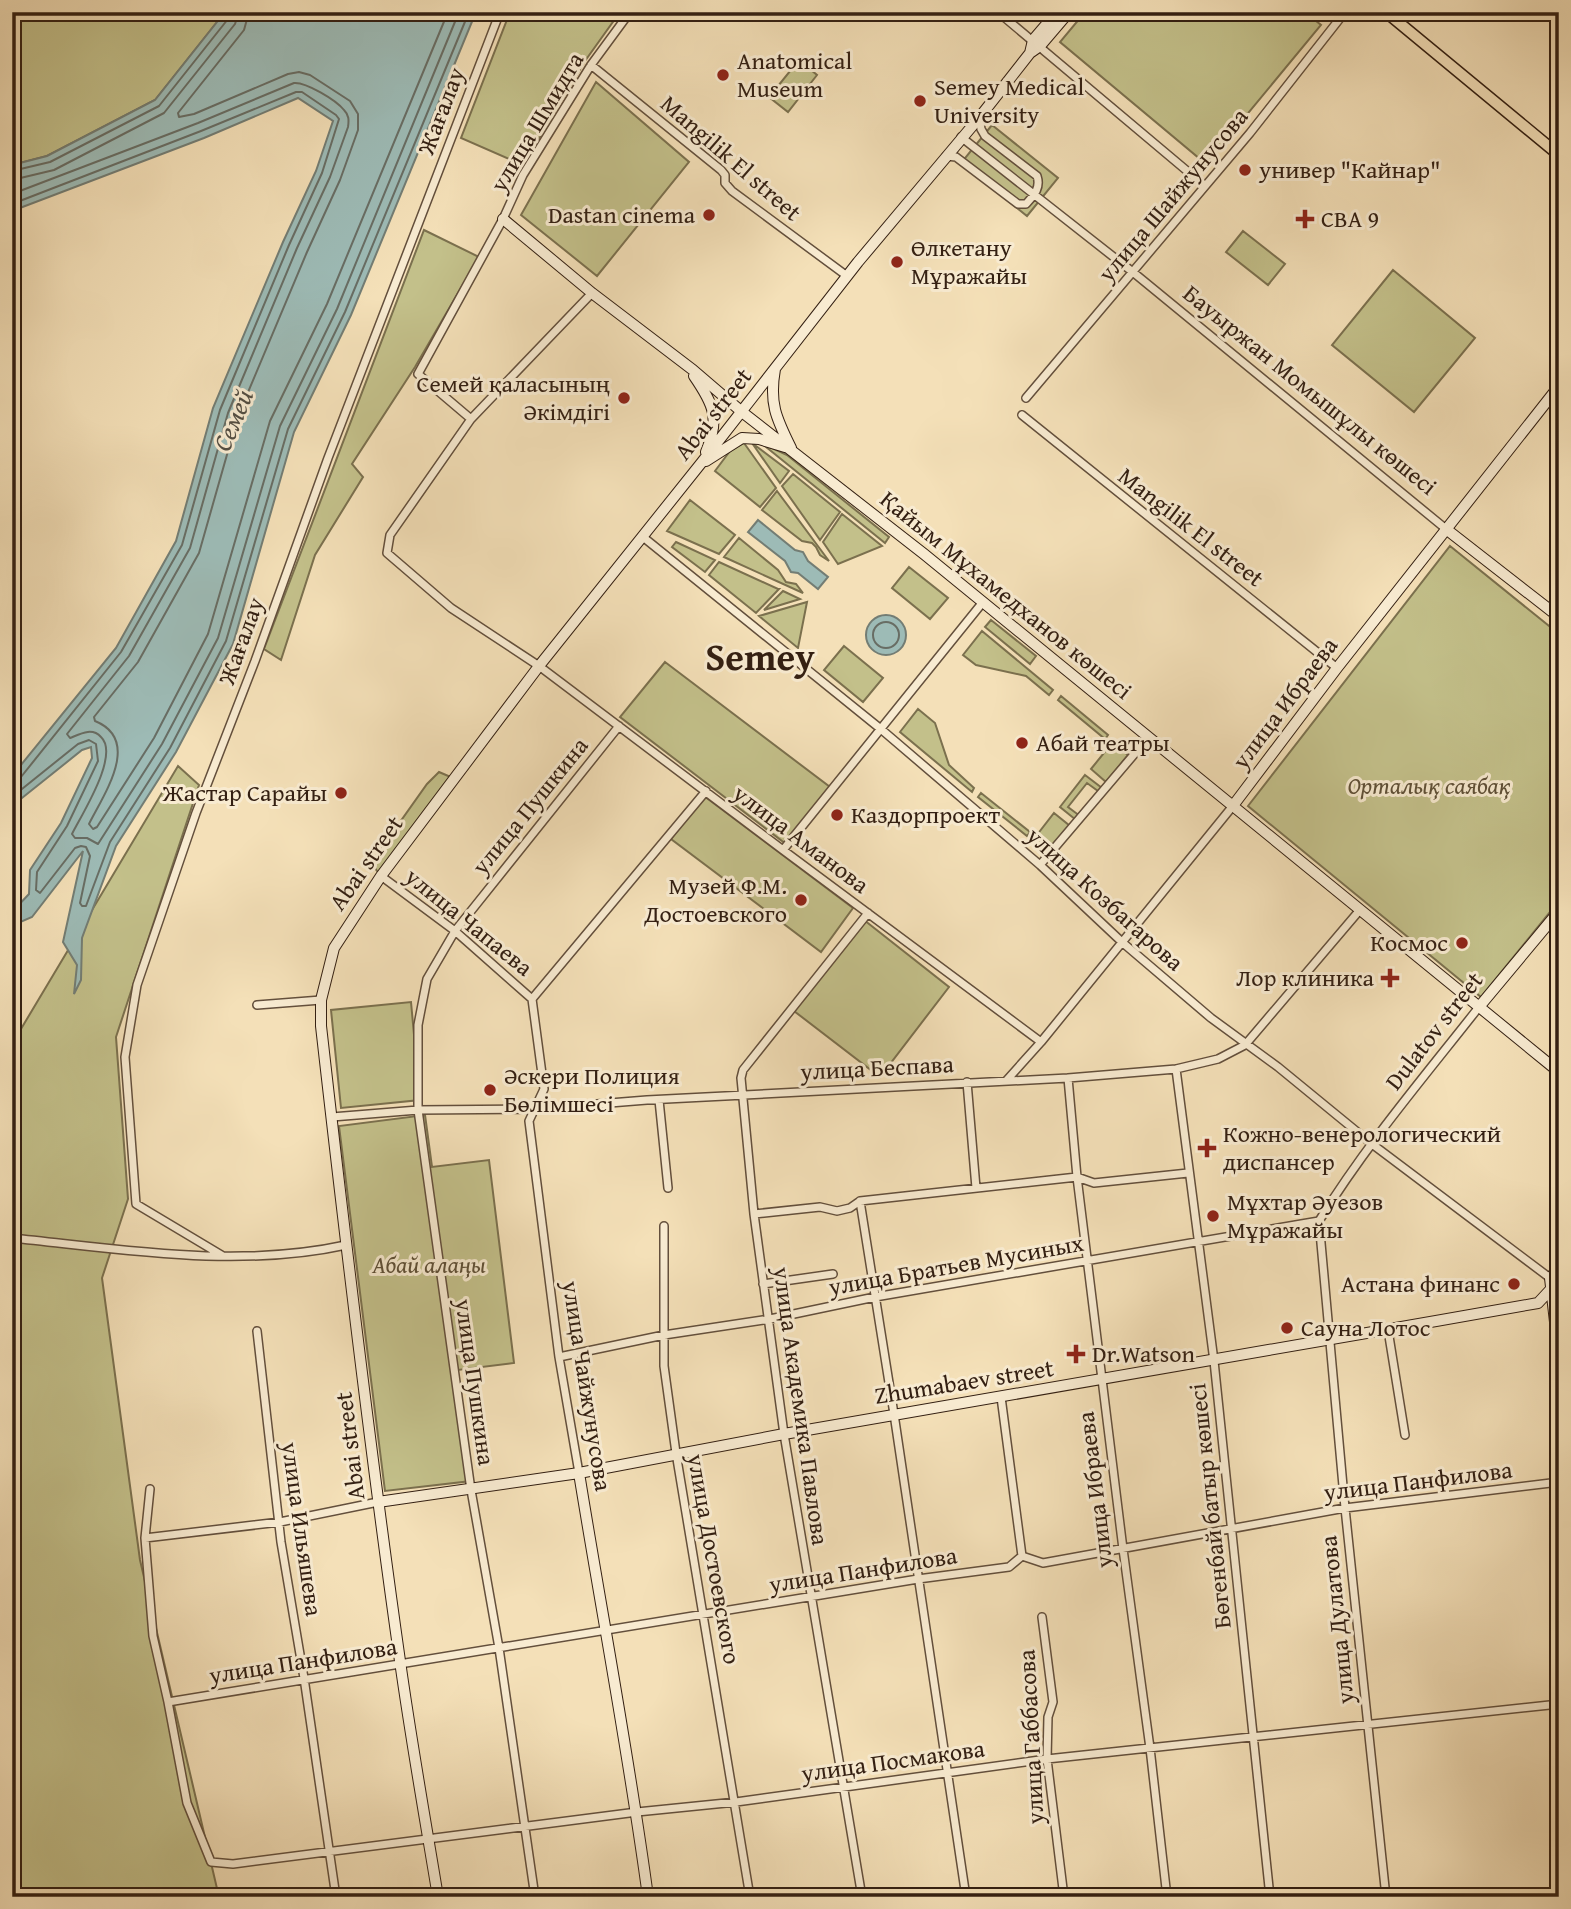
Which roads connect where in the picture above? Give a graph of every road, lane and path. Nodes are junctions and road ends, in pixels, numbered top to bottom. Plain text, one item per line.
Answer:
1 (500, 12) edge
2 (630, 12) edge
3 (998, 12) edge
4 (1057, 12) edge
5 (1069, 12) edge
6 (1345, 12) edge
7 (1386, 12) edge
8 (1037, 43) junction
9 (591, 65) junction
10 (979, 118) junction
11 (961, 137) junction
12 (1559, 155) edge
13 (946, 156) junction
14 (1205, 186) junction
15 (1035, 194) junction
16 (503, 219) junction
17 (1134, 273) junction
18 (848, 276) junction
19 (592, 293) junction
20 (776, 368) junction
21 (693, 370) junction
22 (1558, 389) edge
23 (1026, 398) dead end
24 (742, 412) junction
25 (1022, 415) dead end
26 (471, 419) junction
27 (790, 448) junction
28 (702, 463) junction
29 (1447, 529) junction
30 (643, 537) junction
31 (982, 602) junction
32 (1559, 617) edge
33 (539, 666) junction
34 (1338, 668) junction
35 (619, 726) junction
36 (882, 730) junction
37 (1148, 738) junction
38 (706, 791) junction
39 (1232, 807) junction
40 (783, 850) junction
41 (1040, 865) junction
42 (381, 876) junction
43 (1359, 911) junction
44 (1559, 911) edge
45 (868, 914) junction
46 (454, 931) junction
47 (1123, 943) junction
48 (532, 999) junction
49 (321, 1000) junction
50 (257, 1005) dead end
51 (1479, 1007) junction
52 (1041, 1042) junction
53 (1245, 1045) junction
54 (1176, 1069) junction
55 (1559, 1072) edge
56 (1068, 1078) junction
57 (1006, 1081) junction
58 (967, 1082) junction
59 (741, 1095) junction
60 (659, 1100) junction
61 (535, 1109) junction
62 (418, 1110) junction
63 (332, 1117) junction
64 (1372, 1144) junction
65 (1188, 1173) junction
66 (1077, 1177) junction
67 (668, 1188) dead end
68 (976, 1188) junction
69 (860, 1200) junction
70 (754, 1214) junction
71 (1319, 1221) junction
72 (664, 1226) dead end
73 (12, 1238) edge
74 (1197, 1243) junction
75 (346, 1245) junction
76 (223, 1256) junction
77 (1089, 1261) junction
78 (1559, 1268) edge
79 (833, 1274) dead end
80 (1550, 1278) junction
81 (763, 1284) junction
82 (1555, 1290) edge
83 (875, 1297) junction
84 (770, 1319) junction
85 (1388, 1330) junction
86 (257, 1331) dead end
87 (664, 1335) junction
88 (1331, 1340) junction
89 (559, 1357) junction
90 (1559, 1357) edge
91 (1214, 1360) junction
92 (1104, 1380) junction
93 (1001, 1397) junction
94 (894, 1414) junction
95 (784, 1434) junction
96 (1405, 1435) dead end
97 (676, 1453) junction
98 (579, 1473) junction
99 (1559, 1482) edge
100 (150, 1489) dead end
101 (471, 1490) junction
102 (378, 1502) junction
103 (1345, 1508) junction
104 (280, 1522) junction
105 (1231, 1528) junction
106 (145, 1538) junction
107 (1123, 1549) junction
108 (1022, 1556) junction
109 (918, 1579) junction
110 (810, 1597) junction
111 (704, 1615) junction
112 (1042, 1617) dead end
113 (604, 1632) junction
114 (499, 1648) junction
115 (401, 1665) junction
116 (304, 1678) junction
117 (168, 1702) junction
118 (1559, 1704) edge
119 (1367, 1726) junction
120 (1254, 1736) junction
121 (1150, 1748) junction
122 (1047, 1759) junction
123 (947, 1772) junction
124 (844, 1787) junction
125 (736, 1802) junction
126 (637, 1812) junction
127 (525, 1827) junction
128 (429, 1839) junction
129 (329, 1852) junction
130 (337, 1897) edge
131 (438, 1897) edge
132 (536, 1897) edge
133 (648, 1897) edge
134 (750, 1897) edge
135 (862, 1897) edge
136 (966, 1897) edge
137 (1064, 1897) edge
138 (1167, 1897) edge
139 (1270, 1897) edge
140 (1386, 1897) edge

1 - 76 street, Жағалау
2 - 9 street, улица Шмидта
3 - 8 street
4 - 8 street
5 - 8 street
6 - 14 street, улица Шайжунусова
7 - 12 main road
8 - 10 street, Abai street
8 - 14 street
9 - 16 street, улица Шмидта
9 - 18 street, Mangilik El street
10 - 11 street, Abai street
10 - 15 street
11 - 13 street, Abai street
11 - 15 street, Бауыржан Момышұлы көшесі
13 - 15 street
13 - 18 street, Abai street
14 - 17 street, улица Шайжунусова
15 - 17 street, Бауыржан Момышұлы көшесі
16 - 19 street, Қайым Мұхамедханов көшесі
16 - 26 street, улица Шмидта
17 - 23 street, улица Шайжунусова
17 - 29 street, Бауыржан Момышұлы көшесі
18 - 20 street, Abai street
19 - 21 street, Қайым Мұхамедханов көшесі
19 - 26 street
20 - 24 street, Abai street
20 - 27 street
21 - 24 street, Қайым Мұхамедханов көшесі
21 - 28 street
22 - 29 street, улица Ибраева
24 - 27 street, Қайым Мұхамедханов көшесі
24 - 28 street, Abai street
25 - 34 street, Mangilik El street
26 - 33 street, улица Аманова
27 - 28 street
27 - 31 street, Қайым Мұхамедханов көшесі
28 - 30 street, Abai street
29 - 32 street, Бауыржан Момышұлы көшесі
29 - 34 street, улица Ибраева
30 - 33 street, Abai street
30 - 36 street, улица Козбагарова
31 - 36 street
31 - 37 street, Қайым Мұхамедханов көшесі
33 - 35 street, улица Аманова
33 - 42 street, Abai street
34 - 39 street, улица Ибраева
35 - 38 street, улица Аманова
35 - 46 street, улица Пушкина
36 - 40 street
36 - 41 street, улица Козбагарова
37 - 39 street, Қайым Мұхамедханов көшесі
37 - 41 street
38 - 40 street, улица Аманова
38 - 48 street
39 - 43 street, Қайым Мұхамедханов көшесі
39 - 47 street, улица Ибраева
40 - 45 street, улица Аманова
41 - 47 street, улица Козбагарова
42 - 46 street, улица Чапаева
42 - 49 street, Abai street
43 - 51 street, Қайым Мұхамедханов көшесі
43 - 53 street, улица Беспава
44 - 51 street, Dulatov street
45 - 52 street, улица Аманова
45 - 59 street, улица Академика Павлова
46 - 48 street, улица Чапаева
46 - 62 street, улица Пушкина
47 - 52 street, улица Ибраева
47 - 53 street, улица Козбагарова
48 - 61 street, улица Чайжунусова
49 - 50 street
49 - 63 street, Abai street
51 - 55 street, Қайым Мұхамедханов көшесі
51 - 64 street, Dulatov street
52 - 57 street, улица Ибраева
53 - 54 street, улица Беспава
53 - 64 street, улица Козбагарова
54 - 56 street, улица Беспава
54 - 65 street, Бөгенбай батыр көшесі
56 - 57 street, улица Беспава
56 - 66 street, улица Ибраева
57 - 58 street, улица Беспава
58 - 59 street, улица Беспава
58 - 68 street
59 - 60 street, улица Беспава
59 - 70 street, улица Академика Павлова
60 - 61 street, улица Беспава
60 - 67 street
61 - 62 street, улица Беспава
61 - 89 street, улица Чайжунусова
62 - 63 street, улица Беспава
62 - 101 street, улица Пушкина
63 - 75 street, Abai street
64 - 71 street, Dulatov street
64 - 80 street, улица Козбагарова
65 - 66 street
65 - 74 street, Бөгенбай батыр көшесі
66 - 68 street
66 - 77 street, улица Ибраева
68 - 69 street
69 - 70 street
69 - 83 street
70 - 81 street, улица Академика Павлова
71 - 74 street, улица Братьев Мусиных
71 - 88 street
72 - 87 street, улица Достоевского
73 - 76 street
74 - 77 street, улица Братьев Мусиных
74 - 91 street, Бөгенбай батыр көшесі
75 - 76 street
75 - 102 street, Abai street
77 - 83 street, улица Братьев Мусиных
77 - 92 street, улица Ибраева
78 - 80 street
79 - 81 street
80 - 82 street
81 - 84 street, улица Академика Павлова
82 - 85 street, Zhumabaev street
82 - 90 street
83 - 84 street, улица Братьев Мусиных
83 - 94 street
84 - 87 street, улица Братьев Мусиных
84 - 95 street, улица Академика Павлова
85 - 88 street, Zhumabaev street
85 - 96 street
86 - 104 street, улица Ильяшева
87 - 89 street, улица Братьев Мусиных
87 - 97 street, улица Достоевского
88 - 91 street, Zhumabaev street
88 - 103 street, улица Дулатова
89 - 98 street, улица Чайжунусова
91 - 92 street, Zhumabaev street
91 - 105 street, Бөгенбай батыр көшесі
92 - 93 street, Zhumabaev street
92 - 107 street, улица Ибраева
93 - 94 street, Zhumabaev street
93 - 108 street
94 - 95 street, Zhumabaev street
94 - 109 street
95 - 97 street, Zhumabaev street
95 - 110 street, улица Академика Павлова
97 - 98 street, Zhumabaev street
97 - 111 street, улица Достоевского
98 - 101 street, Zhumabaev street
98 - 113 street, улица Чайжунусова
99 - 103 street, улица Панфилова
100 - 106 street
101 - 102 street, Zhumabaev street
101 - 114 street, улица Пушкина
102 - 104 street
102 - 115 street, Abai street
103 - 105 street, улица Панфилова
103 - 119 street, улица Дулатова
104 - 106 street
104 - 116 street, улица Ильяшева
105 - 107 street, улица Панфилова
105 - 120 street, Бөгенбай батыр көшесі
106 - 117 street
107 - 108 street, улица Панфилова
107 - 121 street, улица Ибраева
108 - 109 street, улица Панфилова
109 - 110 street, улица Панфилова
109 - 123 street
110 - 111 street, улица Панфилова
110 - 124 street, улица Академика Павлова
111 - 113 street, улица Панфилова
111 - 125 street, улица Достоевского
112 - 122 street, улица Габбасова
113 - 114 street, улица Панфилова
113 - 126 street, улица Чайжунусова
114 - 115 street, улица Панфилова
114 - 127 street, улица Пушкина
115 - 116 street, улица Панфилова
115 - 128 street, Abai street
116 - 117 street, улица Панфилова
116 - 129 street, улица Ильяшева
117 - 129 street, улица Посмакова
118 - 119 street, улица Посмакова
119 - 120 street, улица Посмакова
119 - 140 street, улица Дулатова
120 - 121 street, улица Посмакова
120 - 139 street, Бөгенбай батыр көшесі
121 - 122 street, улица Посмакова
121 - 138 street, улица Ибраева
122 - 123 street, улица Посмакова
122 - 137 street, улица Габбасова
123 - 124 street, улица Посмакова
123 - 136 street
124 - 125 street, улица Посмакова
124 - 135 street, улица Академика Павлова
125 - 126 street, улица Посмакова
125 - 134 street, улица Достоевского
126 - 127 street, улица Посмакова
126 - 133 street, улица Чайжунусова
127 - 128 street, улица Посмакова
127 - 132 street, улица Пушкина
128 - 129 street, улица Посмакова
128 - 131 street, Abai street
129 - 130 street, улица Ильяшева

